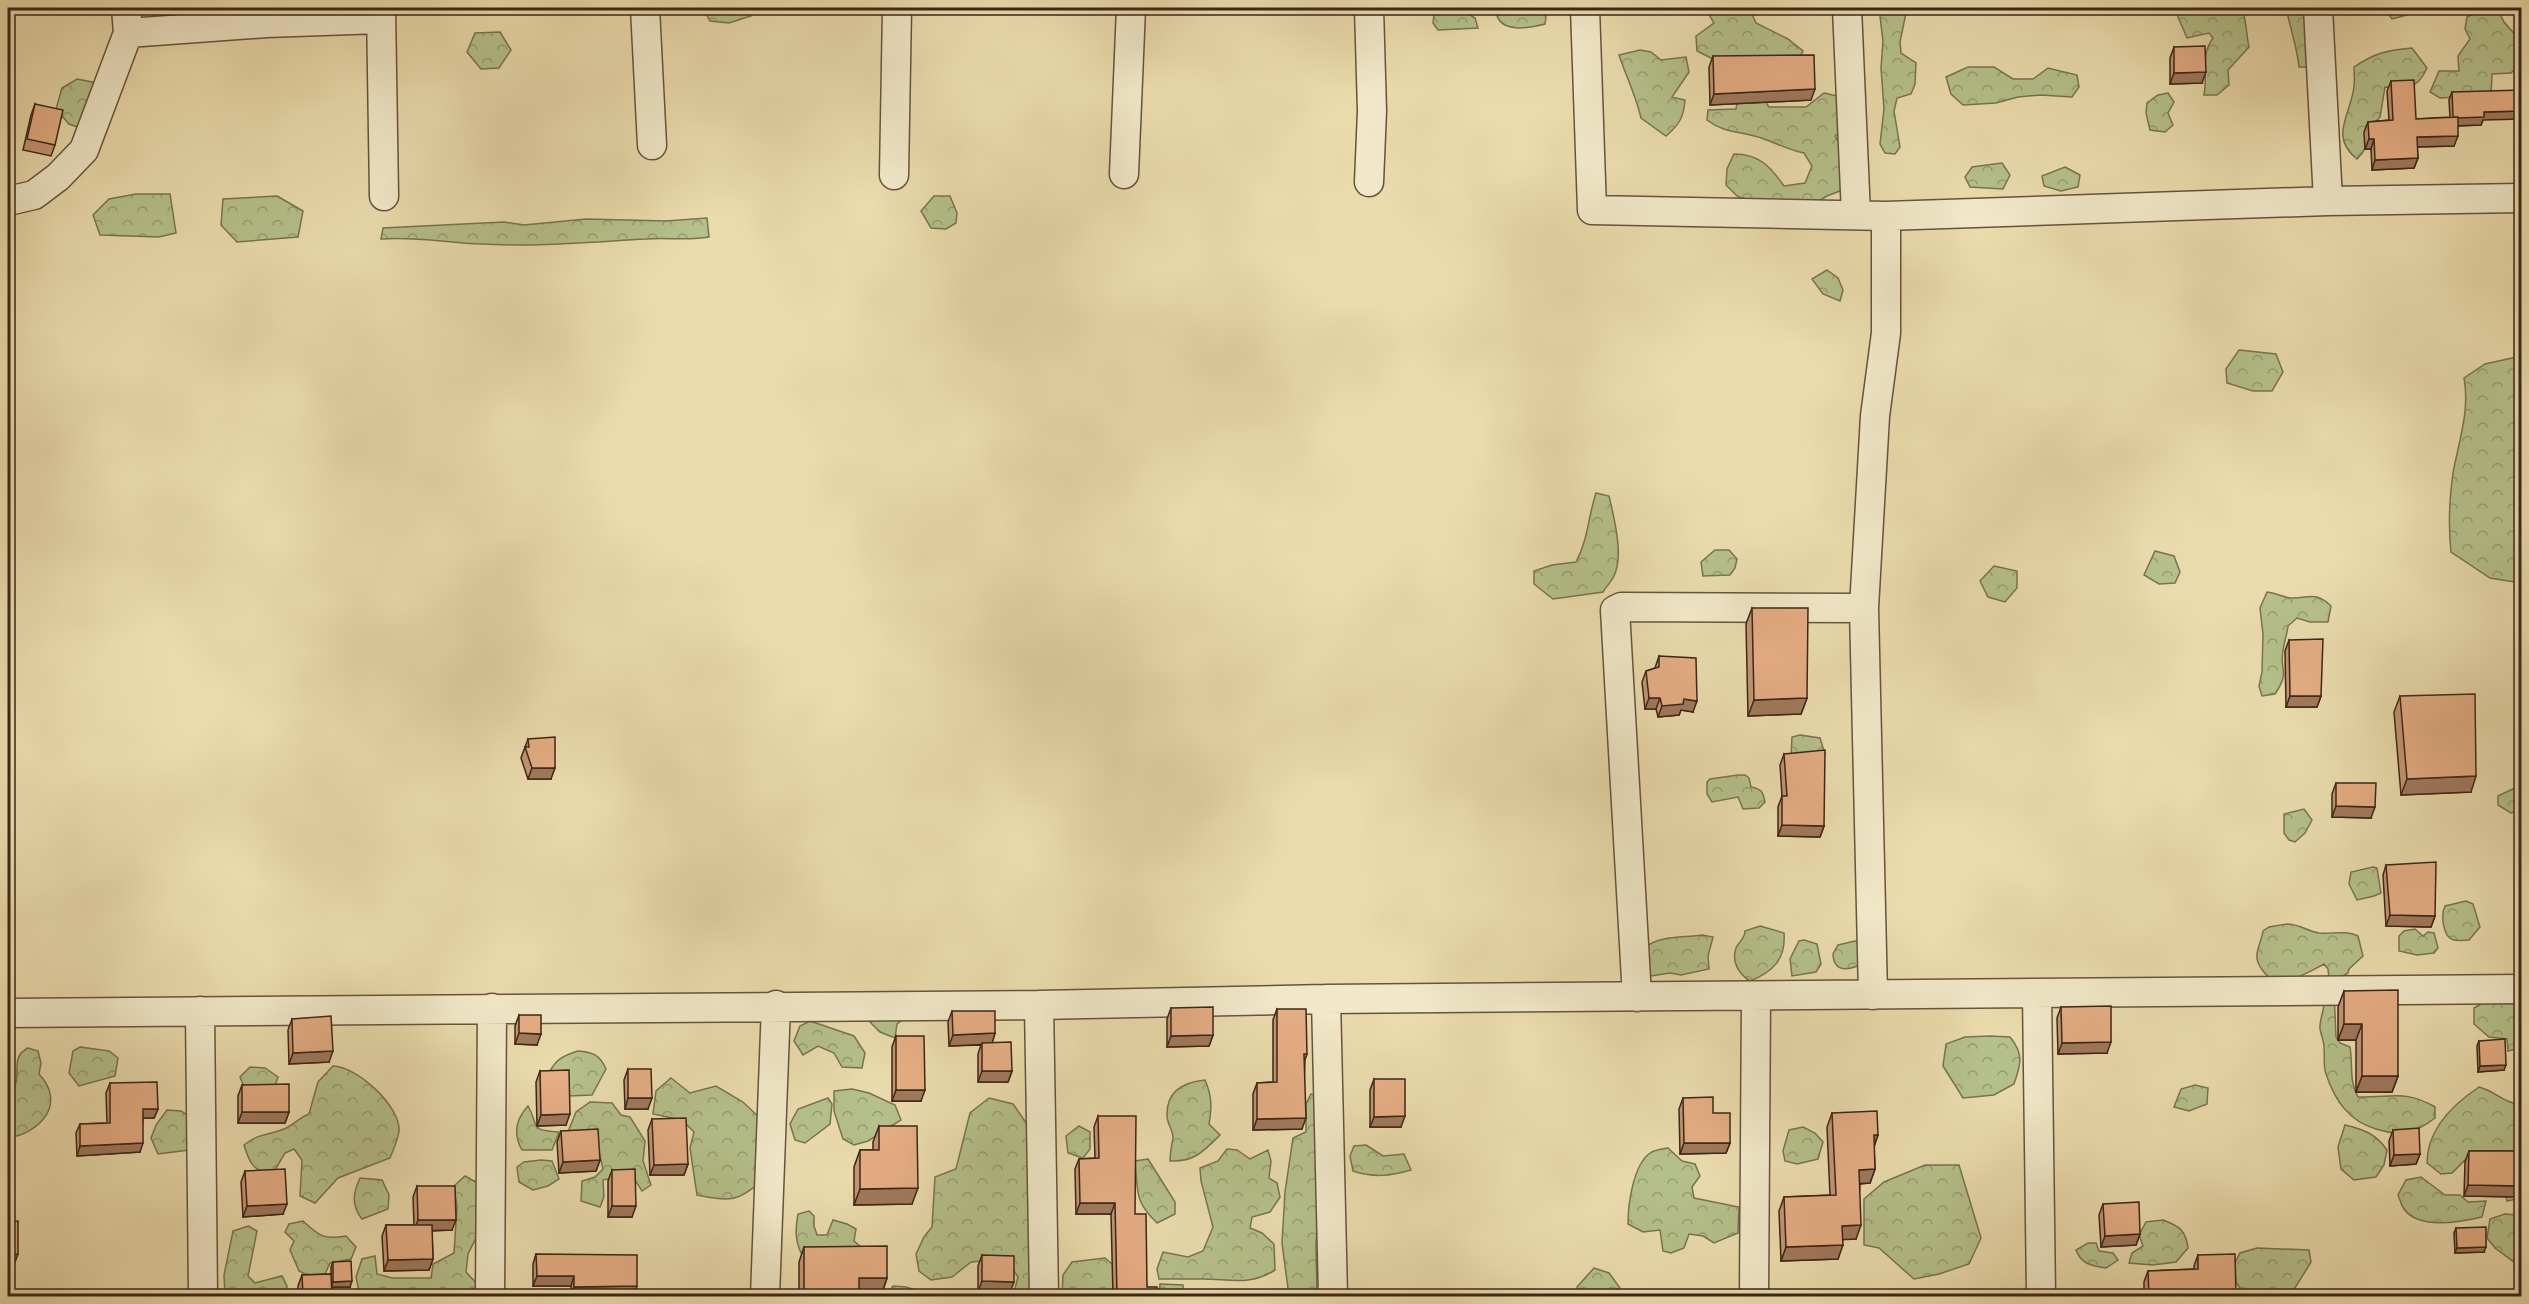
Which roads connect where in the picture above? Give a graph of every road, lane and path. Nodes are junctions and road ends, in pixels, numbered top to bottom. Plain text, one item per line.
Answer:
1 (645, 8) edge
2 (897, 8) edge
3 (1131, 8) edge
4 (1369, 8) edge
5 (1585, 8) edge
6 (1847, 8) edge
7 (2318, 8) edge
8 (381, 13) edge
9 (127, 20) edge
10 (652, 144) dead end
11 (1124, 174) dead end
12 (894, 175) dead end
13 (1369, 182) dead end
14 (384, 196) dead end
15 (2522, 198) edge
16 (8, 201) edge
17 (2328, 201) junction
18 (1856, 215) junction
19 (1886, 216) junction
20 (1864, 608) junction
21 (2522, 989) edge
22 (2037, 993) junction
23 (1874, 995) junction
24 (1756, 996) junction
25 (1637, 997) junction
26 (1326, 999) junction
27 (776, 1005) junction
28 (1039, 1005) junction
29 (492, 1008) junction
30 (200, 1011) junction
31 (8, 1013) edge
32 (204, 1296) edge
33 (490, 1296) edge
34 (765, 1296) edge
35 (1044, 1296) edge
36 (1333, 1296) edge
37 (1754, 1296) edge
38 (2041, 1296) edge

1 - 10 street
2 - 12 street
3 - 11 street
4 - 13 street
5 - 18 street
6 - 18 street
7 - 17 street
8 - 9 street
8 - 14 street
9 - 16 street
15 - 17 street
17 - 19 street
18 - 19 street
19 - 20 street
20 - 23 street
20 - 25 street
21 - 22 street
22 - 23 street
22 - 38 street
23 - 24 street
24 - 25 street
24 - 37 street
25 - 26 street
26 - 28 street
26 - 36 street
27 - 28 street
27 - 29 street
27 - 34 street
28 - 35 street
29 - 30 street
29 - 33 street
30 - 31 street
30 - 32 street

